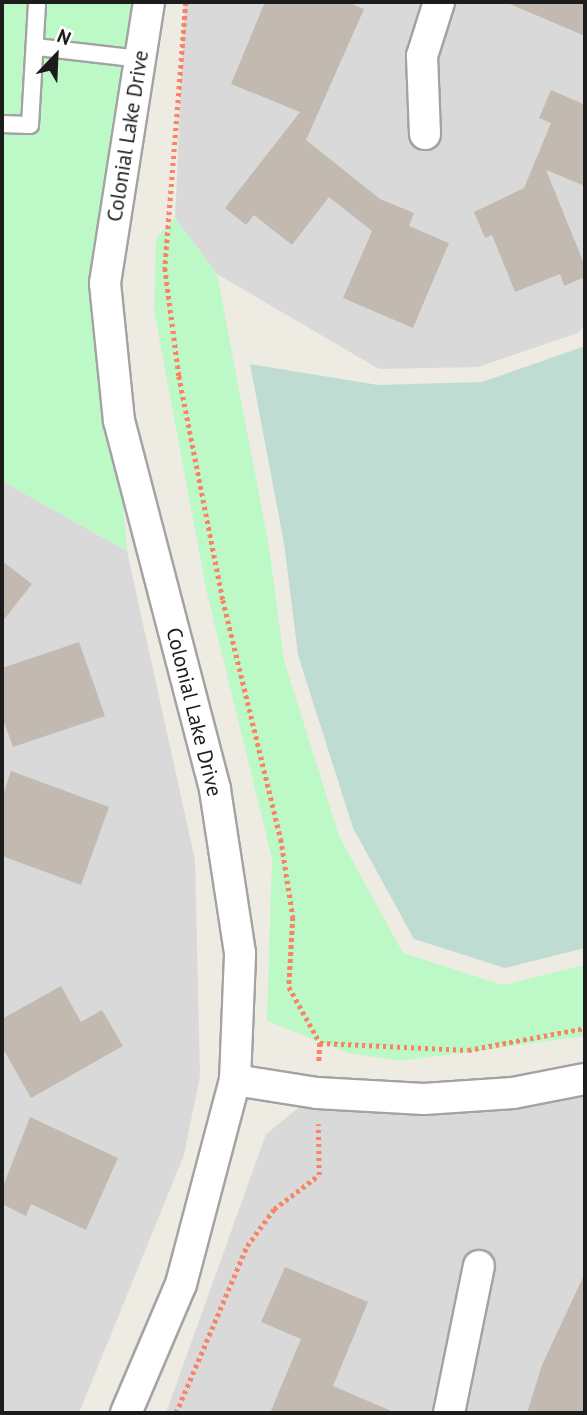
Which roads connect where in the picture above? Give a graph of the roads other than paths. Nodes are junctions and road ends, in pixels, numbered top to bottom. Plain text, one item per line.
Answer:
1 (37, 2) edge
2 (149, 2) edge
3 (439, 2) edge
4 (37, 47) junction
5 (140, 59) junction
6 (2, 124) edge
7 (425, 134) dead end
8 (585, 1079) edge
9 (235, 1080) junction
10 (479, 1266) dead end
11 (126, 1413) edge
12 (449, 1413) edge

1 - 4 lane
2 - 5 street, Colonial Lake Drive
3 - 7 street
4 - 5 lane
4 - 6 lane
5 - 9 street, Colonial Lake Drive
8 - 9 street
9 - 11 street, Colonial Lake Drive
10 - 12 street

